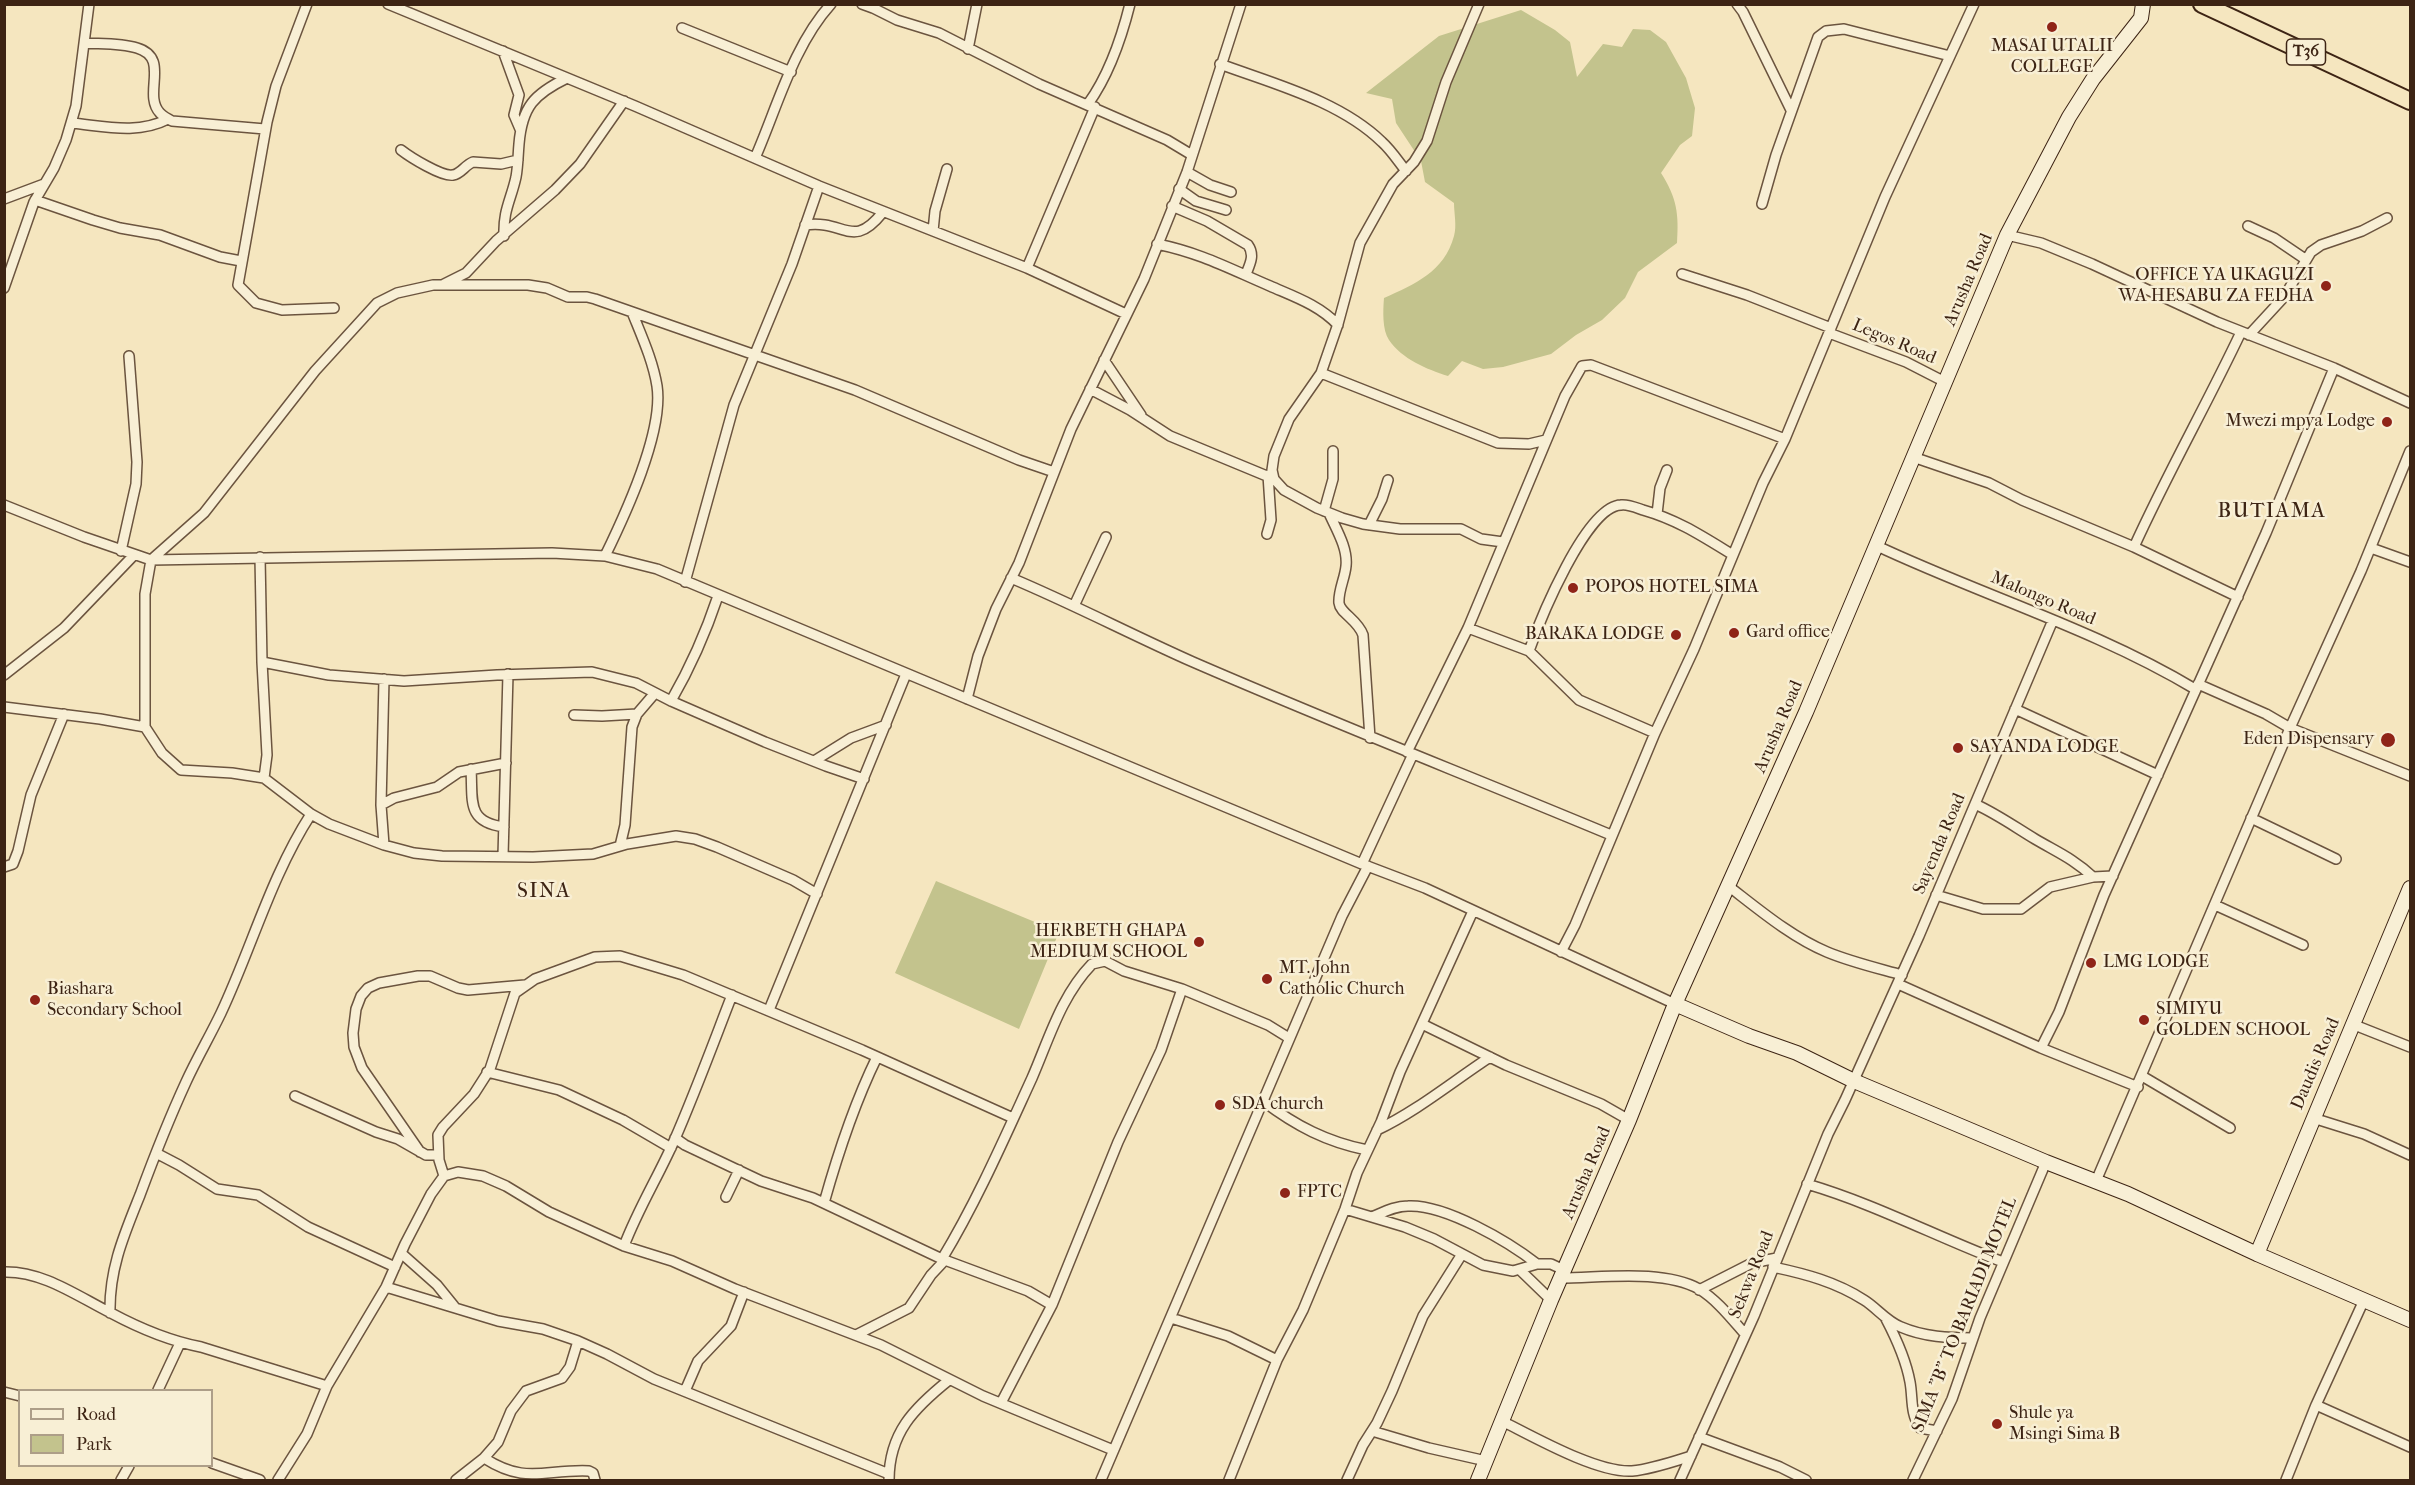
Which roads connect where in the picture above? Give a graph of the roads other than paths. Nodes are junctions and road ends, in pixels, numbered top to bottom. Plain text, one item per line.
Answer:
1 (89, 4) edge
2 (307, 4) edge
3 (388, 4) edge
4 (831, 4) edge
5 (862, 4) edge
6 (977, 4) edge
7 (1130, 4) edge
8 (1240, 4) edge
9 (1479, 4) edge
10 (1737, 4) edge
11 (1974, 4) edge
12 (2144, 4) edge
13 (2206, 5) edge
14 (408, 8) edge
15 (682, 28) dead end
16 (85, 43) junction
17 (968, 49) junction
18 (503, 51) junction
19 (1950, 56) junction
20 (1220, 64) junction
21 (791, 72) junction
22 (567, 78) junction
23 (624, 101) junction
24 (2410, 101) edge
25 (1092, 106) junction
26 (1791, 110) junction
27 (168, 119) junction
28 (71, 123) junction
29 (265, 129) junction
30 (520, 129) junction
31 (401, 150) dead end
32 (1192, 155) junction
33 (755, 158) junction
34 (518, 160) junction
35 (947, 169) dead end
36 (1406, 171) junction
37 (1187, 172) junction
38 (44, 184) junction
39 (819, 186) junction
40 (1179, 189) junction
41 (1231, 192) dead end
42 (4, 199) edge
43 (35, 200) junction
44 (1762, 204) dead end
45 (1172, 206) junction
46 (1226, 210) dead end
47 (883, 212) junction
48 (2387, 218) dead end
49 (805, 225) junction
50 (2248, 226) dead end
51 (933, 231) junction
52 (2007, 235) junction
53 (504, 236) junction
54 (1157, 244) junction
55 (2305, 259) junction
56 (241, 261) junction
57 (1027, 268) junction
58 (1246, 274) junction
59 (1682, 274) dead end
60 (442, 285) junction
61 (4, 288) edge
62 (334, 308) dead end
63 (632, 312) junction
64 (1126, 314) junction
65 (1338, 325) junction
66 (1830, 331) junction
67 (2245, 334) junction
68 (129, 356) dead end
69 (755, 356) junction
70 (1104, 360) junction
71 (2334, 368) junction
72 (1321, 373) junction
73 (1945, 382) junction
74 (1090, 389) junction
75 (2410, 403) edge
76 (1144, 418) junction
77 (1785, 439) junction
78 (1546, 440) junction
79 (1333, 451) dead end
80 (2410, 452) edge
81 (1913, 457) junction
82 (1667, 470) dead end
83 (1054, 472) junction
84 (1271, 477) junction
85 (1388, 480) dead end
86 (4, 505) edge
87 (1326, 512) junction
88 (1657, 514) junction
89 (1369, 525) junction
90 (1267, 534) dead end
91 (1106, 537) dead end
92 (1503, 542) junction
93 (1875, 545) junction
94 (2134, 547) junction
95 (2371, 548) junction
96 (121, 551) junction
97 (134, 555) junction
98 (1733, 555) junction
99 (605, 556) junction
100 (261, 557) junction
101 (151, 560) junction
102 (2410, 562) edge
103 (1011, 578) junction
104 (685, 582) junction
105 (718, 596) junction
106 (2238, 597) junction
107 (1074, 606) junction
108 (2053, 620) junction
109 (1468, 628) junction
110 (1528, 651) junction
111 (262, 662) junction
112 (906, 674) junction
113 (4, 675) edge
114 (508, 675) junction
115 (384, 679) junction
116 (2196, 686) junction
117 (655, 693) junction
118 (967, 699) junction
119 (671, 701) junction
120 (4, 707) edge
121 (2015, 709) junction
122 (64, 714) junction
123 (637, 714) junction
124 (574, 715) dead end
125 (886, 725) junction
126 (145, 727) junction
127 (2290, 728) junction
128 (1655, 733) junction
129 (1370, 738) junction
130 (1410, 753) junction
131 (814, 761) junction
132 (506, 762) junction
133 (471, 769) junction
134 (2157, 776) junction
135 (2410, 776) edge
136 (264, 778) junction
137 (864, 779) junction
138 (1975, 804) junction
139 (381, 805) junction
140 (311, 814) junction
141 (2251, 818) junction
142 (504, 827) junction
143 (1611, 835) junction
144 (384, 845) junction
145 (620, 846) junction
146 (503, 856) junction
147 (2336, 859) dead end
148 (1365, 865) junction
149 (4, 867) edge
150 (2113, 876) junction
151 (2093, 877) junction
152 (1727, 885) junction
153 (2410, 888) edge
154 (818, 894) junction
155 (1936, 895) junction
156 (2215, 905) junction
157 (1473, 910) junction
158 (2303, 945) dead end
159 (1562, 952) junction
160 (1900, 979) junction
161 (525, 984) junction
162 (1182, 989) junction
163 (732, 995) junction
164 (1675, 1004) junction
165 (769, 1010) junction
166 (1422, 1024) junction
167 (2352, 1024) junction
168 (1289, 1038) junction
169 (2410, 1047) edge
170 (2041, 1048) junction
171 (877, 1057) junction
172 (1490, 1057) junction
173 (488, 1072) junction
174 (2142, 1076) junction
175 (1854, 1081) junction
176 (2138, 1087) junction
177 (296, 1096) dead end
178 (1263, 1101) junction
179 (1013, 1118) junction
180 (2313, 1118) junction
181 (1629, 1120) junction
182 (2230, 1128) dead end
183 (1377, 1130) junction
184 (675, 1138) junction
185 (670, 1148) junction
186 (1367, 1150) junction
187 (420, 1152) junction
188 (156, 1153) junction
189 (438, 1155) junction
190 (2410, 1155) edge
191 (2046, 1162) junction
192 (739, 1170) junction
193 (444, 1176) junction
194 (2096, 1181) junction
195 (1807, 1184) junction
196 (726, 1197) dead end
197 (824, 1203) junction
198 (1345, 1209) junction
199 (1372, 1217) junction
200 (624, 1246) junction
201 (401, 1253) junction
202 (1462, 1254) junction
203 (2257, 1254) junction
204 (943, 1259) junction
205 (2003, 1262) junction
206 (1775, 1263) junction
207 (1537, 1264) junction
208 (395, 1267) junction
209 (1520, 1270) junction
210 (4, 1272) edge
211 (1562, 1274) junction
212 (386, 1287) junction
213 (1699, 1290) junction
214 (744, 1292) junction
215 (1551, 1300) junction
216 (2364, 1300) junction
217 (1052, 1305) junction
218 (455, 1307) junction
219 (110, 1313) junction
220 (1171, 1318) junction
221 (1886, 1318) junction
222 (2410, 1320) edge
223 (1745, 1334) junction
224 (856, 1335) junction
225 (1973, 1338) junction
226 (578, 1341) junction
227 (180, 1343) junction
228 (1277, 1360) junction
229 (950, 1380) junction
230 (327, 1386) junction
231 (158, 1389) edge
232 (685, 1391) junction
233 (1001, 1403) junction
234 (2316, 1405) junction
235 (1502, 1421) junction
236 (1372, 1431) junction
237 (1937, 1431) junction
238 (1699, 1437) junction
239 (2410, 1447) edge
240 (1113, 1450) junction
241 (1691, 1456) junction
242 (484, 1458) junction
243 (1486, 1461) junction
244 (213, 1463) edge
245 (891, 1478) edge
246 (260, 1480) edge
247 (278, 1480) edge
248 (456, 1480) edge
249 (595, 1480) edge
250 (1101, 1480) edge
251 (1229, 1480) edge
252 (1347, 1480) edge
253 (1478, 1480) edge
254 (1680, 1480) edge
255 (1806, 1480) edge
256 (1913, 1480) edge
257 (2286, 1480) edge

1 - 16 street
2 - 29 street
3 - 14 street
4 - 21 street
5 - 17 street
6 - 17 street
7 - 25 street
8 - 20 street
9 - 36 street
10 - 26 street
11 - 19 street
12 - 52 main road, Arusha Road
13 - 24 highway, T36
14 - 18 street
15 - 21 street
16 - 27 street
16 - 28 street
17 - 25 street
18 - 22 street
18 - 30 street
19 - 26 street
19 - 66 street
20 - 32 street
20 - 36 street
21 - 33 street
22 - 23 street
22 - 30 street
23 - 33 street
23 - 53 street
25 - 32 street
25 - 57 street
26 - 44 street
27 - 28 street
27 - 29 street
28 - 38 street
29 - 56 street
30 - 34 street
31 - 34 street
32 - 37 street
33 - 39 street
34 - 53 street
35 - 51 street
36 - 65 street
37 - 40 street
37 - 41 street
38 - 42 street
38 - 43 street
39 - 47 street
39 - 49 street
40 - 45 street
40 - 46 street
43 - 56 street
43 - 61 street
45 - 54 street
45 - 58 street
47 - 49 street
47 - 51 street
48 - 55 street
49 - 69 street
50 - 55 street
51 - 57 street
52 - 67 street
52 - 73 main road, Arusha Road
53 - 60 street
54 - 58 street
54 - 64 street
55 - 67 street
56 - 62 street
57 - 64 street
58 - 65 street
59 - 66 street, Legos Road
60 - 63 street
60 - 101 street
63 - 69 street
63 - 99 street
64 - 70 street
65 - 72 street
66 - 73 street, Legos Road
66 - 77 street
67 - 71 street
67 - 94 street
68 - 96 street
69 - 83 street
69 - 104 street
70 - 74 street
70 - 76 street
71 - 75 street
71 - 106 street
72 - 78 street
72 - 84 street
73 - 81 main road, Arusha Road
74 - 76 street
74 - 83 street
76 - 84 street
77 - 78 street
77 - 98 street
78 - 92 street
79 - 87 street
80 - 95 street
81 - 93 main road, Arusha Road
81 - 94 street
82 - 88 street
83 - 103 street
84 - 87 street
84 - 90 street
85 - 89 street
86 - 96 street
87 - 89 street
87 - 129 street
88 - 98 street
88 - 110 street
89 - 92 street
91 - 107 street
92 - 109 street
93 - 108 street, Malongo Road
93 - 152 main road, Arusha Road
94 - 106 street
95 - 102 street
95 - 127 street
96 - 97 street
97 - 101 street
97 - 113 street
98 - 128 street
99 - 100 street
99 - 104 street
100 - 101 street
100 - 111 street
101 - 126 street
103 - 107 street
103 - 118 street
104 - 105 street
105 - 112 street
105 - 119 street
106 - 116 street
107 - 129 street
108 - 116 street, Malongo Road
108 - 121 street, Sayenda Road
109 - 110 street
109 - 130 street
110 - 128 street
111 - 115 street
111 - 136 street
112 - 118 street
112 - 125 street
114 - 115 street
114 - 117 street
114 - 132 street
115 - 139 street
116 - 127 street, Malongo Road
116 - 134 street
117 - 119 street
117 - 123 street
118 - 148 street
119 - 131 street
120 - 122 street
121 - 134 street
121 - 138 street, Sayenda Road
122 - 126 street
122 - 149 street
123 - 124 street
123 - 145 street
125 - 131 street
125 - 137 street
126 - 136 street
127 - 135 street, Malongo Road
127 - 141 street
128 - 143 street
129 - 130 street
130 - 143 street
130 - 148 street
131 - 137 street
132 - 133 street
132 - 142 street
133 - 139 street
133 - 142 street
134 - 150 street
136 - 140 street
137 - 154 street
138 - 151 street
138 - 155 street, Sayenda Road
139 - 144 street
140 - 144 street
140 - 188 street
141 - 147 street
141 - 156 street
142 - 146 street
143 - 159 street
144 - 146 street
145 - 146 street
145 - 154 street
148 - 157 street
148 - 168 street
150 - 151 street
150 - 170 street
151 - 155 street
152 - 160 street
152 - 164 main road, Arusha Road
153 - 167 main road, Daudis Road
154 - 165 street
155 - 160 street, Sayenda Road
156 - 158 street
156 - 174 street
157 - 159 street
157 - 166 street
159 - 164 street
160 - 170 street
160 - 175 street, Sayenda Road
161 - 163 street
161 - 173 street
161 - 187 street
162 - 168 street
162 - 179 street
162 - 217 street
163 - 165 street
163 - 184 street
164 - 175 main road
164 - 181 main road, Arusha Road
165 - 171 street
166 - 172 street
166 - 183 street
167 - 169 street
167 - 180 main road, Daudis Road
168 - 178 street
170 - 176 street
171 - 179 street
171 - 197 street
172 - 181 street
172 - 183 street
173 - 185 street
173 - 189 street
174 - 176 street
174 - 182 street
175 - 191 main road
175 - 195 street, Sekwa Road
176 - 194 street
177 - 187 street
178 - 186 street
178 - 220 street
179 - 204 street
180 - 190 street
180 - 203 main road, Daudis Road
181 - 211 main road, Arusha Road
183 - 186 street
184 - 185 street
184 - 192 street
185 - 200 street
186 - 198 street
187 - 189 street
188 - 208 street
188 - 219 street
189 - 193 street
191 - 194 main road
191 - 205 street, SIMA "B" TO BARIADI MOTEL
192 - 196 street
192 - 197 street
193 - 200 street
193 - 201 street
194 - 203 main road
195 - 205 street
195 - 206 street, Sekwa Road
197 - 204 street
198 - 199 street
198 - 228 street
199 - 202 street
199 - 207 street
200 - 214 street
201 - 208 street
201 - 218 street
202 - 209 street
202 - 236 street
203 - 216 main road
204 - 217 street
204 - 224 street
205 - 225 street, SIMA "B" TO BARIADI MOTEL
206 - 213 street
206 - 221 street
206 - 223 street, Sekwa Road
207 - 209 street
207 - 211 street
208 - 212 street
209 - 215 street
210 - 219 street
211 - 213 street
211 - 215 main road, Arusha Road
212 - 218 street
212 - 230 street
213 - 223 street
214 - 224 street
214 - 232 street
215 - 235 main road, Arusha Road
216 - 222 main road
216 - 234 street
217 - 233 street
218 - 226 street
219 - 227 street
220 - 228 street
220 - 240 street
221 - 225 street
221 - 237 street
223 - 238 street, Sekwa Road
224 - 229 street
225 - 237 street, SIMA "B" TO BARIADI MOTEL
226 - 232 street
226 - 242 street
227 - 230 street
227 - 231 street
228 - 251 street
229 - 233 street
229 - 245 street
230 - 247 street
232 - 245 street
233 - 240 street
234 - 239 street
234 - 257 street
235 - 241 street
235 - 243 main road, Arusha Road
236 - 243 street
236 - 252 street
237 - 256 street, SIMA "B" TO BARIADI MOTEL
238 - 241 street, Sekwa Road
238 - 255 street
240 - 250 street
241 - 254 street, Sekwa Road
242 - 248 street
242 - 249 street
243 - 253 main road, Arusha Road
244 - 246 street

